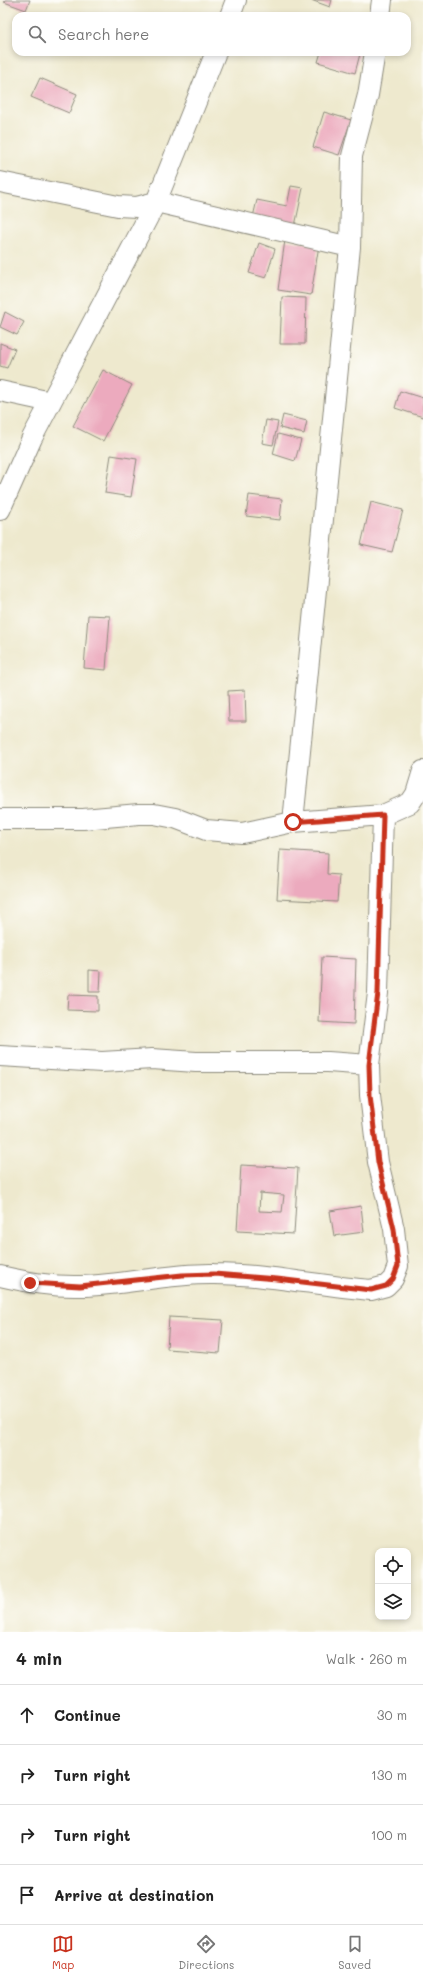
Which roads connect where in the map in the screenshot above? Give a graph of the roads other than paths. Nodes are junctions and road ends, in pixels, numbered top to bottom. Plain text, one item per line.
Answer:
1 (236, 0) edge
2 (382, 0) edge
3 (232, 12) edge
4 (380, 12) edge
5 (214, 56) edge
6 (374, 56) edge
7 (0, 182) edge
8 (156, 202) junction
9 (350, 247) junction
10 (0, 391) edge
11 (52, 402) junction
12 (0, 510) edge
13 (423, 771) edge
14 (416, 806) edge
15 (383, 815) junction
16 (0, 819) edge
17 (293, 822) junction
18 (0, 1056) edge
19 (369, 1065) junction
20 (0, 1276) edge

1 - 3 street
2 - 4 street
5 - 8 street
6 - 9 street
7 - 8 street
8 - 9 street
8 - 11 street
9 - 17 street
10 - 11 street
11 - 12 street
13 - 14 street
14 - 15 street
15 - 17 street
15 - 19 street
16 - 17 street
18 - 19 street
19 - 20 street

